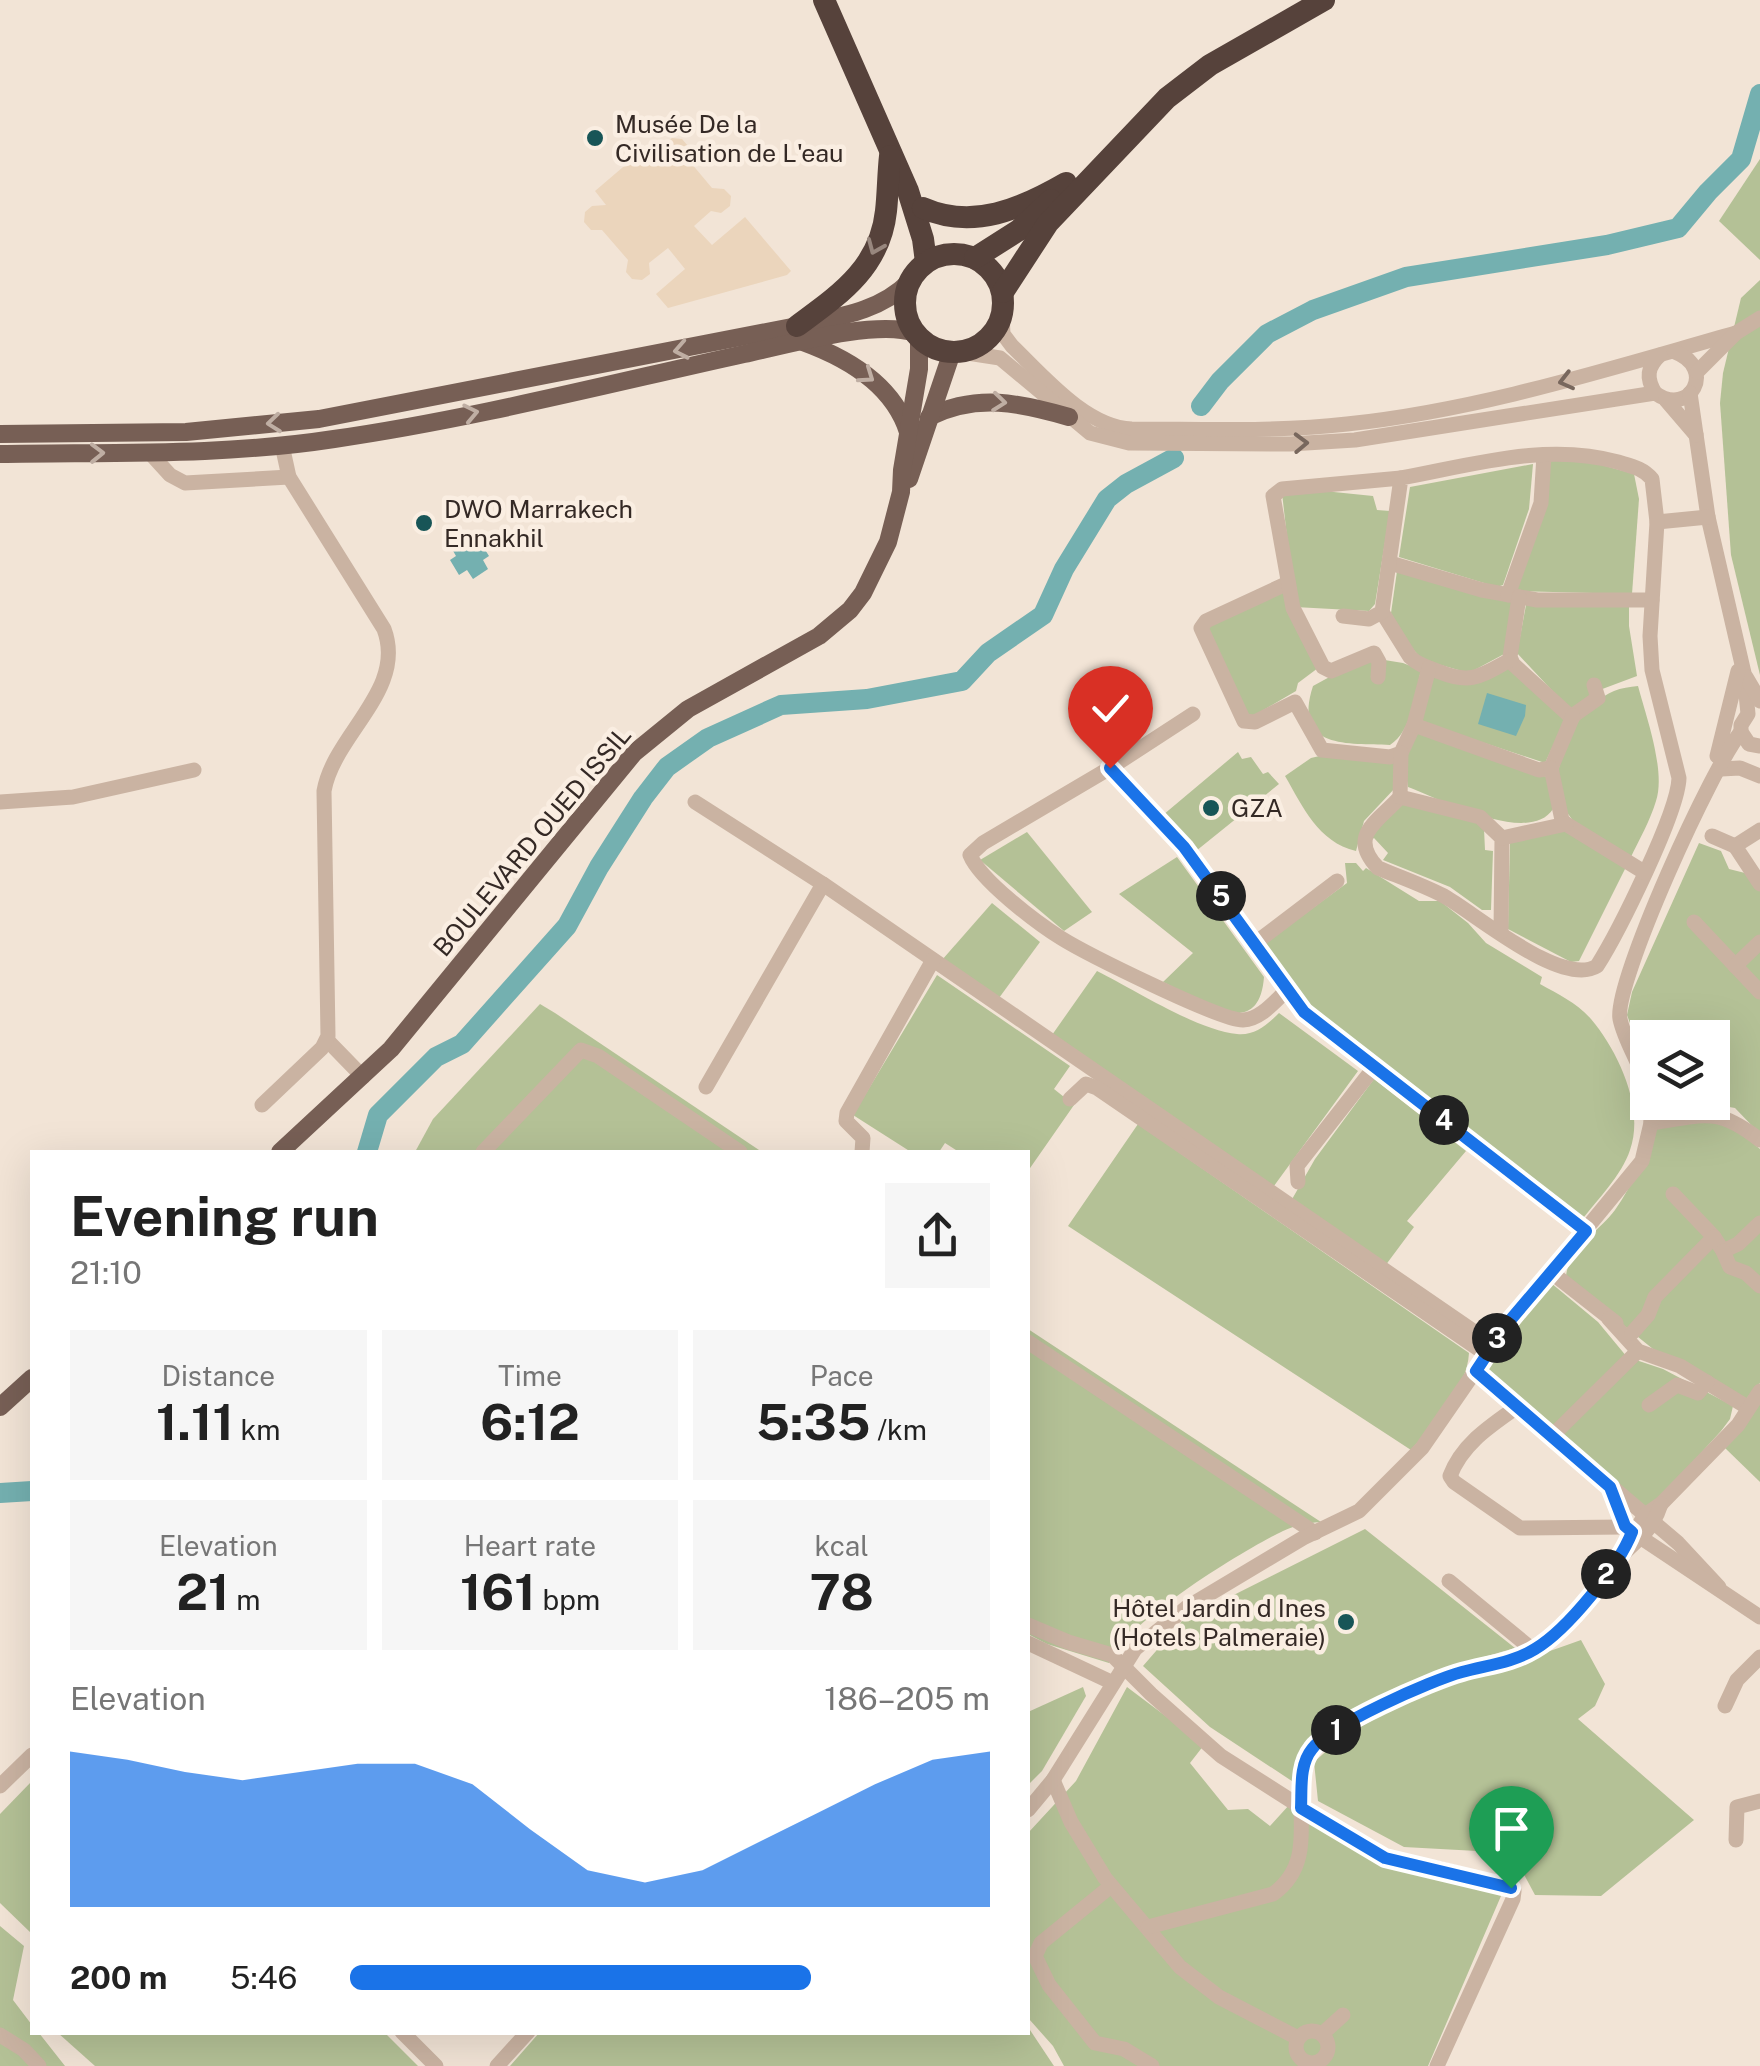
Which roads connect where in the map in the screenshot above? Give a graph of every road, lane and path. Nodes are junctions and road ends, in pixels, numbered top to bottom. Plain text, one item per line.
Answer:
1 (824, 0) edge
2 (1296, 0) edge
3 (1324, 0) edge
4 (890, 152) junction
5 (1066, 183) junction
6 (916, 199) junction
7 (963, 255) junction
8 (926, 262) junction
9 (909, 282) junction
10 (1003, 292) junction
11 (1002, 316) junction
12 (1760, 318) edge
13 (800, 334) junction
14 (1736, 334) junction
15 (917, 335) junction
16 (957, 352) junction
17 (1667, 353) junction
18 (1697, 372) junction
19 (1690, 393) junction
20 (1661, 397) junction
21 (930, 417) junction
22 (1069, 417) junction
23 (0, 434) edge
24 (908, 434) junction
25 (1131, 436) junction
26 (1698, 438) junction
27 (282, 445) junction
28 (149, 452) junction
29 (0, 454) edge
30 (1544, 455) junction
31 (289, 477) junction
32 (1402, 478) junction
33 (902, 492) junction
34 (1708, 517) junction
35 (1657, 522) junction
36 (1390, 563) junction
37 (1288, 582) junction
38 (1513, 596) junction
39 (1652, 600) junction
40 (1382, 612) junction
41 (1342, 616) dead end
42 (1510, 660) junction
43 (1742, 665) junction
44 (1429, 668) junction
45 (1378, 677) dead end
46 (1594, 685) dead end
47 (1760, 700) edge
48 (1754, 713) edge
49 (1193, 714) dead end
50 (1573, 716) junction
51 (1414, 725) junction
52 (1754, 745) edge
53 (1401, 753) junction
54 (1110, 768) junction
55 (1551, 768) junction
56 (194, 770) dead end
57 (1716, 774) junction
58 (1760, 776) edge
59 (1400, 796) junction
60 (0, 802) edge
61 (695, 802) dead end
62 (1566, 824) junction
63 (1760, 830) edge
64 (1712, 836) dead end
65 (1502, 838) junction
66 (1734, 846) junction
67 (1644, 872) junction
68 (1337, 880) dead end
69 (824, 884) junction
70 (1760, 884) edge
71 (1694, 922) dead end
72 (1501, 932) junction
73 (1760, 942) edge
74 (1254, 944) junction
75 (933, 960) junction
76 (1735, 966) junction
77 (1590, 970) junction
78 (1625, 978) junction
79 (1287, 990) junction
80 (1760, 992) edge
81 (327, 1040) junction
82 (1630, 1045) edge
83 (1376, 1065) junction
84 (363, 1077) junction
85 (706, 1086) dead end
86 (1070, 1099) dead end
87 (262, 1105) dead end
88 (1730, 1118) edge
89 (1651, 1120) edge
90 (1662, 1120) edge
91 (1651, 1123) junction
92 (1760, 1140) edge
93 (282, 1150) edge
94 (485, 1150) edge
95 (737, 1150) edge
96 (862, 1150) edge
97 (1298, 1182) dead end
98 (1673, 1194) dead end
99 (1760, 1223) edge
100 (1586, 1231) junction
101 (1718, 1244) junction
102 (1552, 1272) junction
103 (1760, 1286) edge
104 (1609, 1320) junction
105 (1632, 1333) junction
106 (1030, 1343) edge
107 (1489, 1349) junction
108 (1643, 1352) junction
109 (1476, 1371) junction
110 (30, 1380) edge
111 (1707, 1382) junction
112 (1760, 1391) edge
113 (1649, 1405) dead end
114 (1747, 1406) junction
115 (0, 1407) edge
116 (1517, 1407) junction
117 (1552, 1436) junction
118 (1610, 1487) junction
119 (1650, 1519) junction
120 (1634, 1532) junction
121 (1315, 1533) junction
122 (1450, 1581) dead end
123 (1719, 1586) junction
124 (1757, 1606) edge
125 (1030, 1626) edge
126 (1030, 1644) edge
127 (1533, 1650) junction
128 (1760, 1657) edge
129 (1124, 1665) junction
130 (1112, 1682) junction
131 (1724, 1706) dead end
132 (30, 1758) edge
133 (1053, 1780) junction
134 (0, 1786) edge
135 (1760, 1801) edge
136 (1030, 1808) edge
137 (1301, 1808) junction
138 (1736, 1840) dead end
139 (1111, 1886) junction
140 (1148, 1926) junction
141 (1343, 2014) dead end
142 (1322, 2034) junction
143 (405, 2035) edge
144 (525, 2035) edge
145 (0, 2036) edge
146 (1296, 2052) edge
147 (38, 2066) edge
148 (436, 2066) edge
149 (497, 2066) edge
150 (1152, 2066) edge
151 (1437, 2066) edge

1 - 4 highway
2 - 5 highway
3 - 10 highway
4 - 6 highway
4 -> 13 highway
5 - 6 highway
5 - 7 highway
6 - 7 highway
6 - 8 highway
7 - 8 highway
7 - 10 highway
8 - 9 highway
9 - 13 main road
9 - 15 highway
10 - 11 highway
11 - 16 highway
11 - 25 street
12 - 14 street
13 - 15 main road
13 -> 23 main road
13 -> 24 main road
27 -> 13 main road
14 - 17 street
14 - 18 street
15 - 16 highway
15 - 24 main road, BOULEVARD OUED ISSIL
16 - 21 main road, BOULEVARD OUED ISSIL
16 - 22 street
17 - 18 street
17 - 20 street
17 -> 25 street
18 - 19 street
19 - 20 street
19 - 26 street
25 -> 20 street
20 - 26 street
21 -> 22 main road
21 - 33 main road, BOULEVARD OUED ISSIL
22 - 25 street
24 - 33 main road, BOULEVARD OUED ISSIL
26 - 34 street
27 - 28 main road
27 - 31 street
29 -> 28 main road
28 - 31 street
30 - 32 street
30 - 35 street
30 - 38 street
31 - 81 street
32 - 36 street
32 - 37 street
33 - 84 main road, BOULEVARD OUED ISSIL
34 - 35 street
34 - 43 street
35 - 39 street
36 - 38 street
36 - 40 street
37 - 45 street
37 - 53 street
38 - 39 street
38 - 42 street
39 - 67 street
40 - 41 street
40 - 44 street
42 - 44 street
42 - 50 street
43 - 47 street
43 - 48 street
43 - 57 street
44 - 51 street
46 - 50 street
48 - 52 street
49 - 54 street
50 - 55 street
51 - 53 street
51 - 55 street
52 - 57 street
53 - 59 street
54 - 74 street
54 - 79 street
55 - 62 street
56 - 60 street
57 - 58 street
57 - 78 street
59 - 65 street
59 - 72 street
61 - 69 street
62 - 65 street
62 - 67 street
63 - 66 street
64 - 66 street
65 - 72 street
66 - 70 street
67 - 77 street
68 - 74 street
69 - 75 street
69 - 85 street
71 - 76 street
72 - 77 street
73 - 76 street
74 - 79 street
75 - 96 street
75 - 107 street
76 - 80 street
77 - 78 street
78 - 82 street
79 - 83 street
81 - 84 street
81 - 87 street
83 - 97 street
83 - 100 street
84 - 93 main road, BOULEVARD OUED ISSIL
86 - 107 street
88 - 92 street
89 - 91 street
90 - 91 street
91 - 100 street
94 - 95 street
98 - 101 street
99 - 101 street
100 - 102 street
101 - 103 street
101 - 105 street
102 - 104 street
102 - 107 street
104 - 105 street
104 - 108 street
105 - 108 street
106 - 121 street
107 - 109 street
108 - 111 street
108 - 117 street
109 - 116 street
109 - 121 street
110 - 115 main road
111 - 113 street
111 - 114 street
112 - 114 street
114 - 119 street
116 - 117 street
116 - 120 street
117 - 118 street
118 - 119 street
118 - 120 street
119 - 120 street
119 - 123 street
120 - 123 street
120 - 127 street
121 - 129 street
122 - 127 street
123 - 124 street
125 - 129 street
126 - 130 street
127 - 137 street
128 - 131 street
129 - 130 street
129 - 137 street
130 - 133 street
132 - 134 street
133 - 136 street
133 - 139 street
135 - 138 street
137 - 140 street
137 - 151 street
139 - 140 street
139 - 150 street
140 - 146 street
141 - 142 street
142 - 146 street
142 - 146 street
143 - 148 street
144 - 149 street
145 - 147 street

